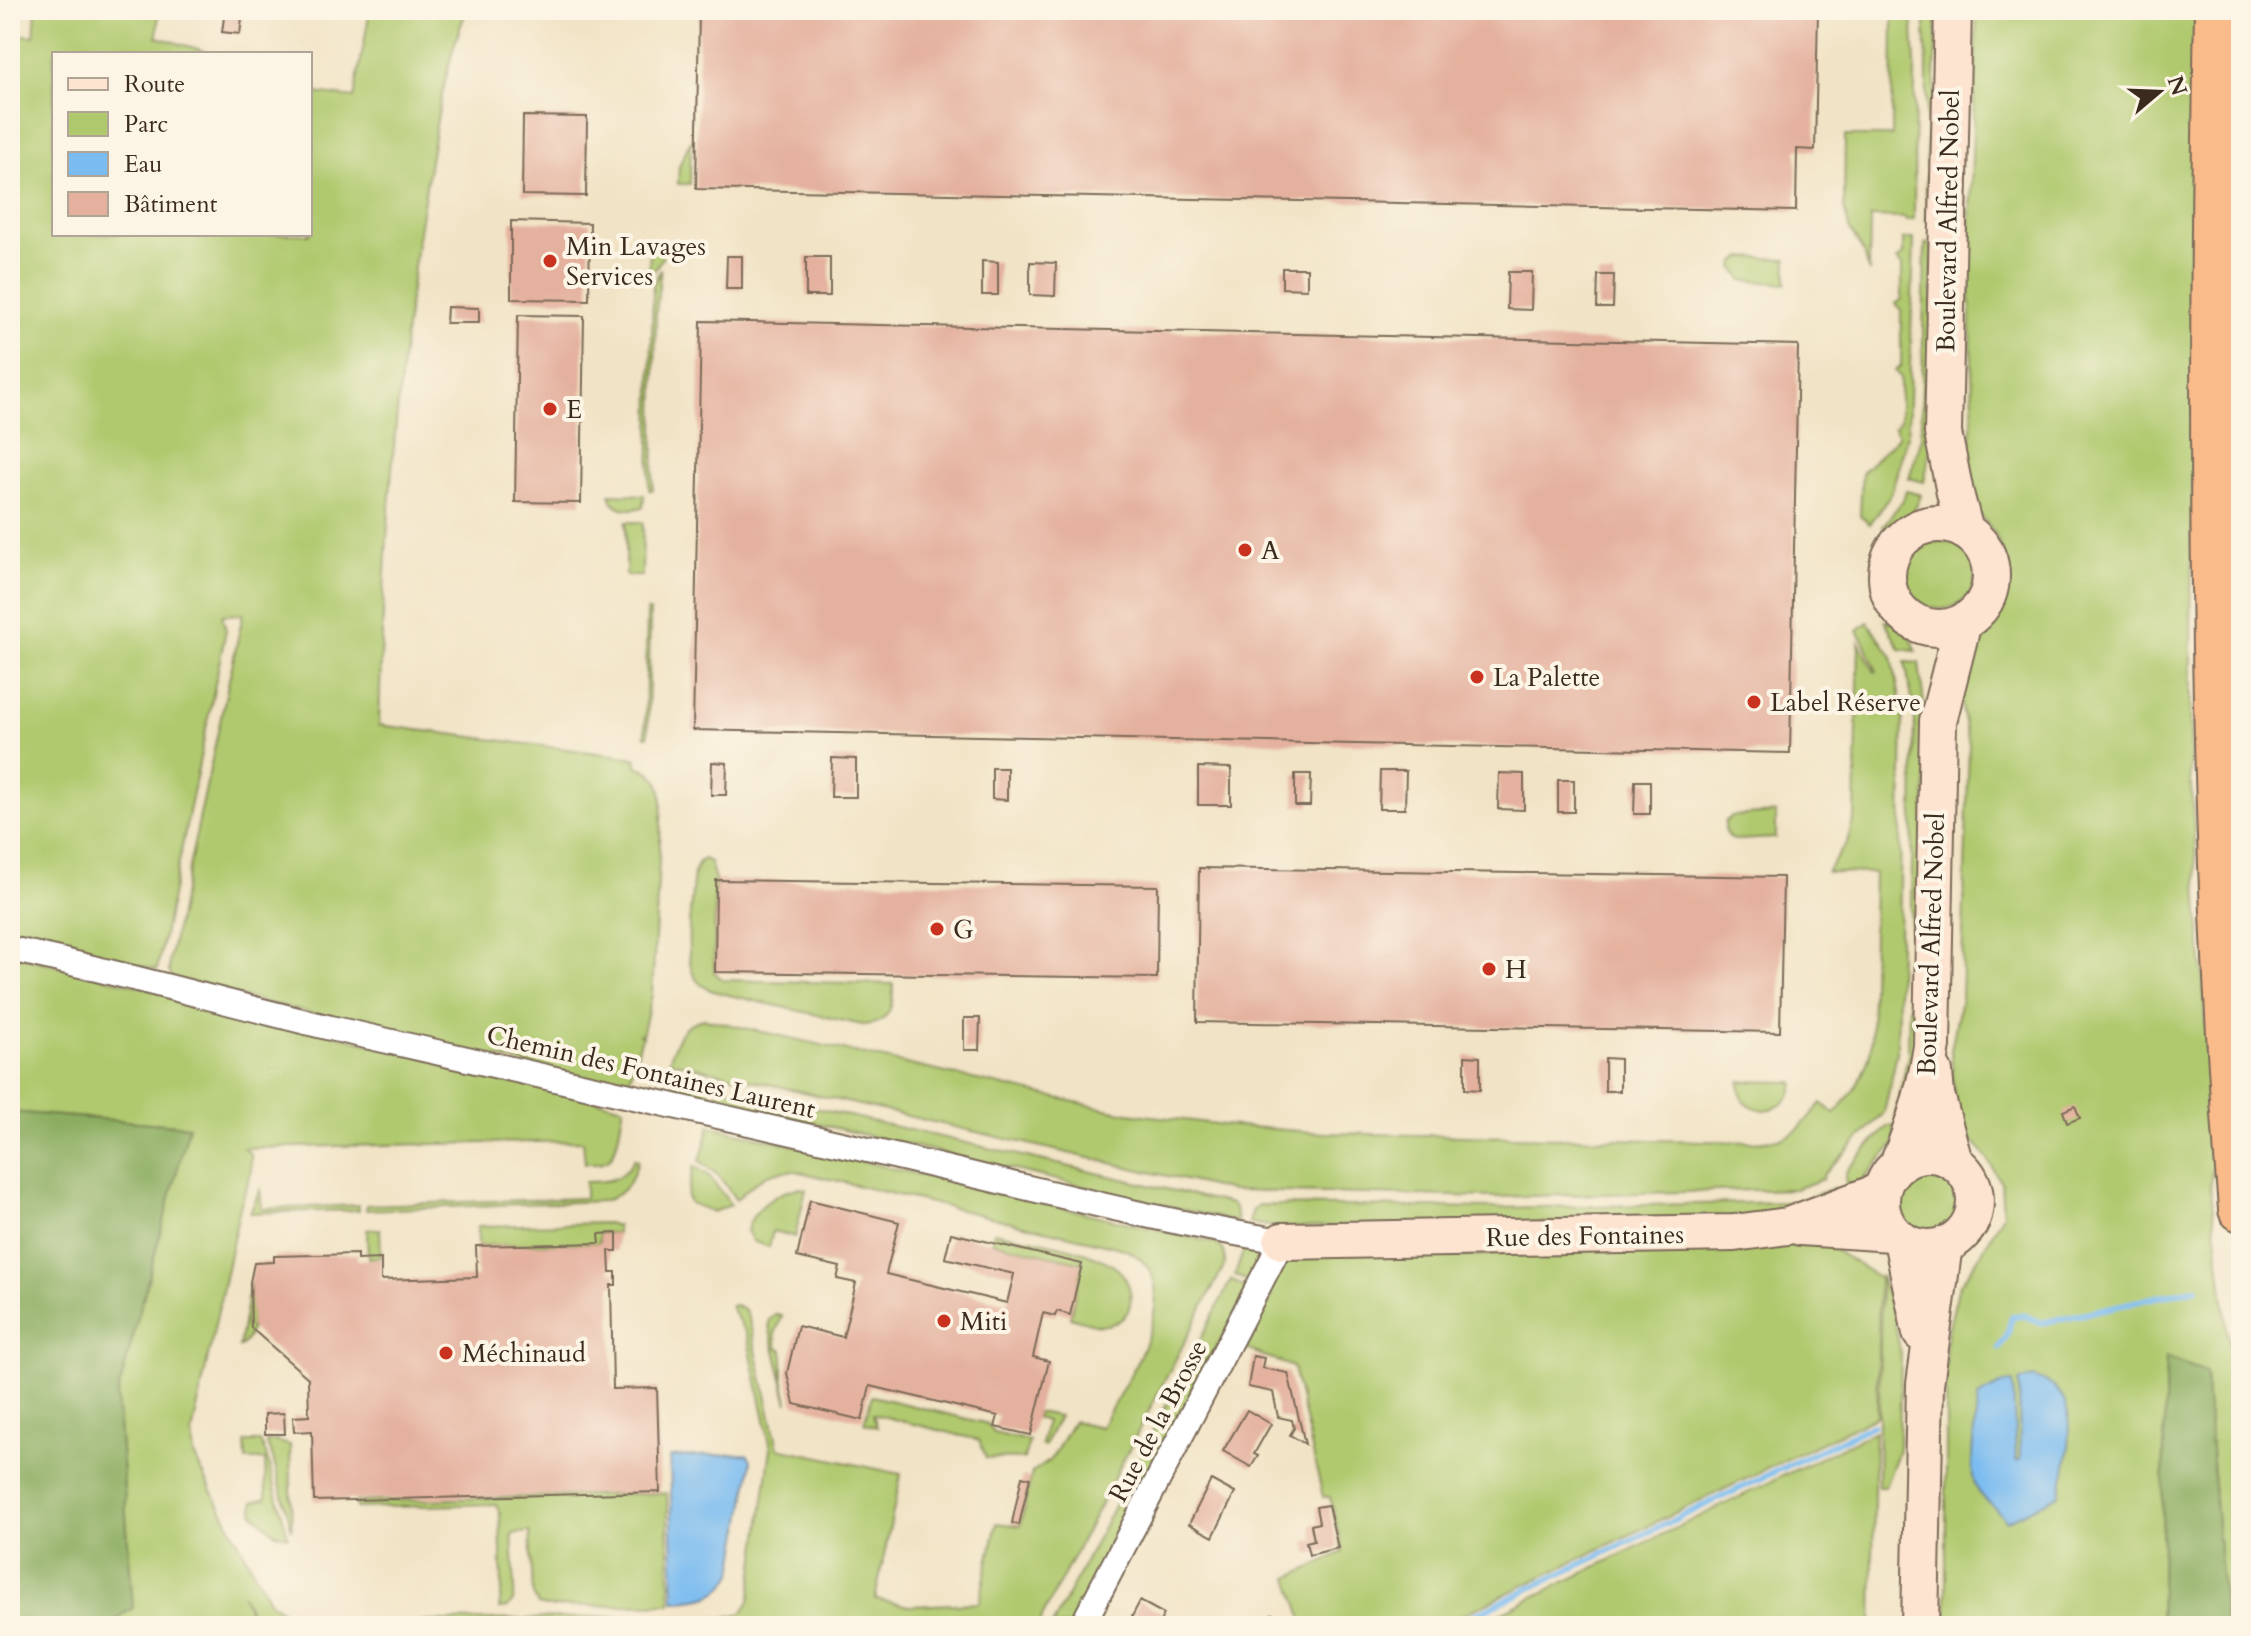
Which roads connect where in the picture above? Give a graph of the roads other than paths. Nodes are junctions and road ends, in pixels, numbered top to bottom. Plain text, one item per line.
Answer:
1 (1953, 10) edge
2 (2217, 10) edge
3 (1943, 433) junction
4 (1919, 528) junction
5 (1965, 531) junction
6 (1963, 622) junction
7 (1921, 624) junction
8 (1938, 721) junction
9 (10, 949) edge
10 (1932, 1046) junction
11 (1954, 1162) junction
12 (1890, 1177) junction
13 (2241, 1209) edge
14 (1788, 1226) junction
15 (1897, 1237) junction
16 (1282, 1241) junction
17 (1944, 1245) junction
18 (1925, 1384) junction
19 (1082, 1626) edge
20 (1920, 1626) edge

1 - 3 main road, Boulevard Alfred Nobel
2 - 13 highway
3 - 4 main road, Boulevard Alfred Nobel
3 - 5 main road, Boulevard Alfred Nobel
4 - 5 main road
4 - 7 main road
5 - 6 main road
6 - 7 main road
6 - 8 main road, Boulevard Alfred Nobel
7 - 8 main road, Boulevard Alfred Nobel
8 - 10 main road, Boulevard Alfred Nobel
9 - 16 street, Chemin des Fontaines Laurent
10 - 11 main road, Boulevard Alfred Nobel
10 - 12 main road, Boulevard Alfred Nobel
11 - 12 main road
11 - 17 main road
12 - 14 main road, Rue des Fontaines
12 - 15 main road
14 - 15 main road
14 - 16 main road, Rue des Fontaines
15 - 17 main road
15 - 18 main road
16 - 19 street, Rue de la Brosse
17 - 18 main road
18 - 20 main road

